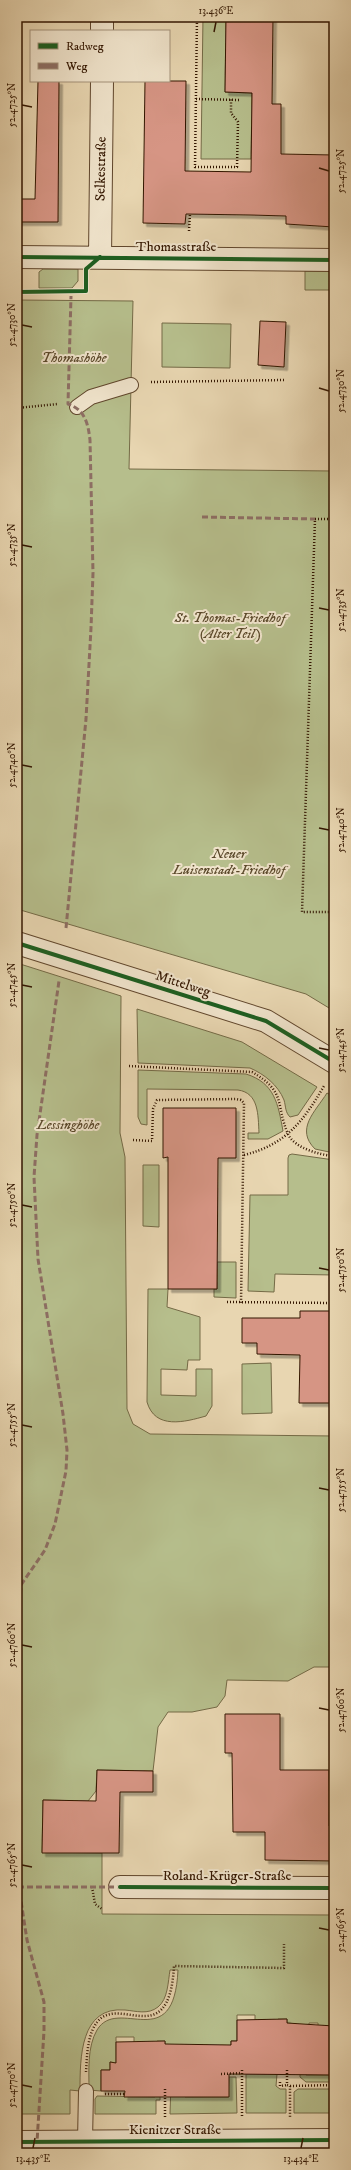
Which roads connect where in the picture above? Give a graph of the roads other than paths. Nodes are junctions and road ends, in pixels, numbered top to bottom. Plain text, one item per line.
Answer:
1 (102, 17) edge
2 (102, 30) edge
3 (102, 82) edge
4 (17, 257) edge
5 (100, 257) junction
6 (334, 260) edge
7 (131, 385) road end
8 (77, 407) dead end
9 (17, 943) edge
10 (334, 1062) edge
11 (120, 1887) dead end
12 (334, 1888) edge
13 (86, 2091) road end
14 (334, 2140) edge
15 (17, 2142) edge
16 (73, 2145) edge
17 (301, 2146) edge
18 (215, 2147) edge

1 - 2 street
3 - 5 street, Selkestraße
4 - 5 street, Thomasstraße
5 - 6 street, Thomasstraße
7 - 8 lane
9 - 10 street, Mittelweg
11 - 12 street, Roland-Krüger-Straße
13 - 16 lane
14 - 17 street, Kienitzer Straße
15 - 16 street, Kienitzer Straße
16 - 18 street, Kienitzer Straße
17 - 18 street, Kienitzer Straße

